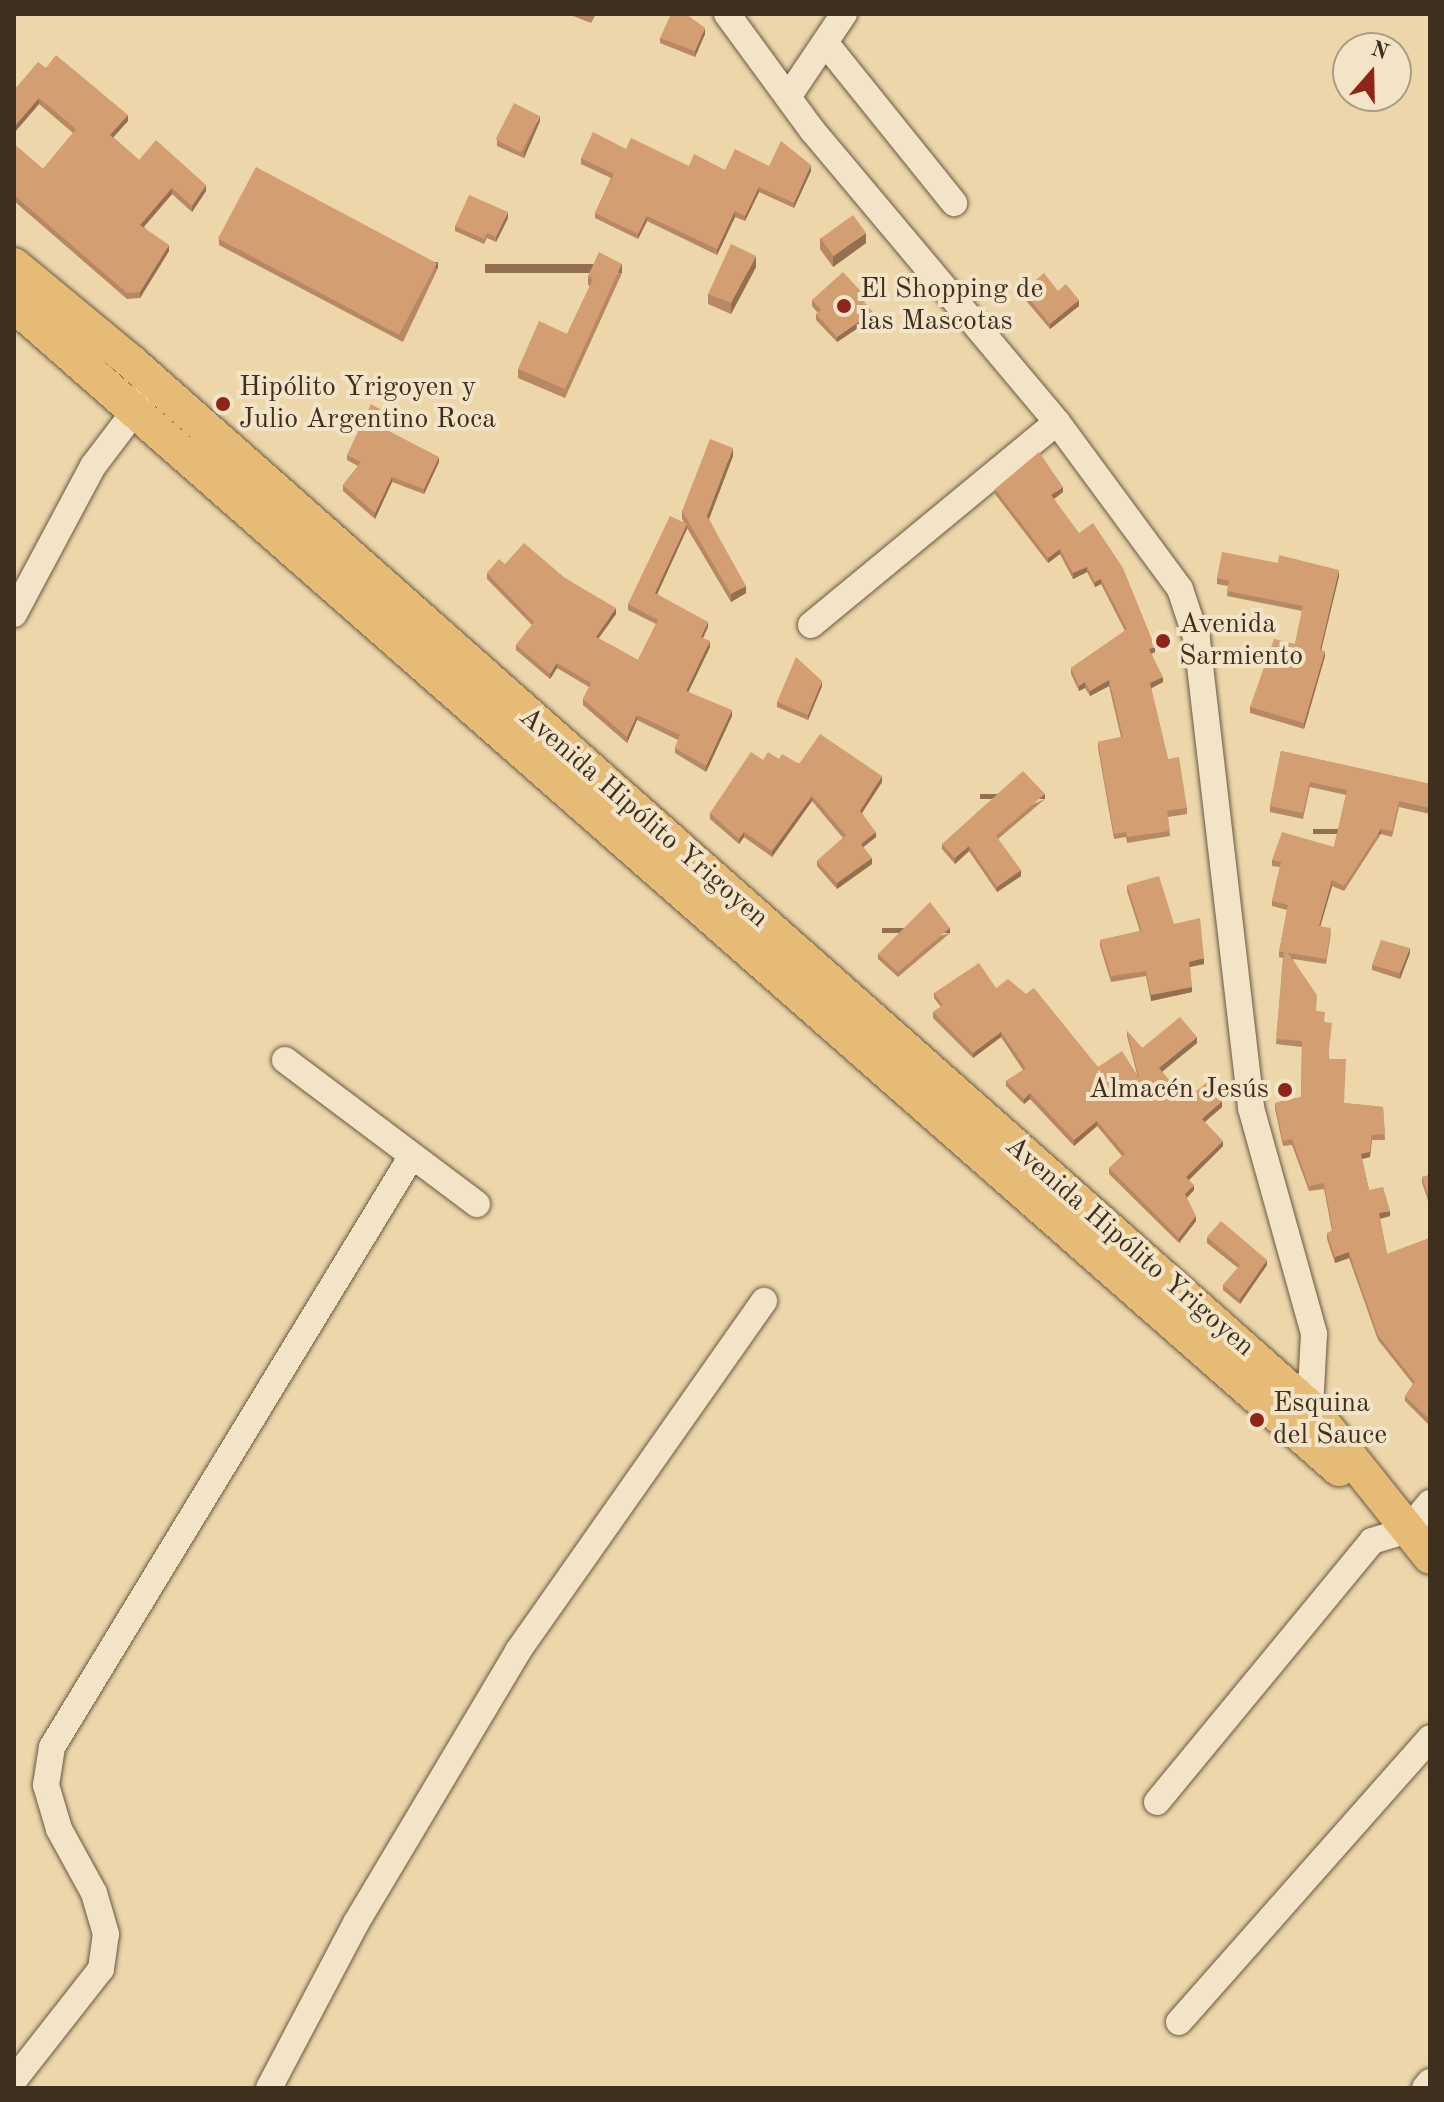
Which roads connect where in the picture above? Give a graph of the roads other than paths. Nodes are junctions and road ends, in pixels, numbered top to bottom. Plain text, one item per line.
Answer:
1 (727, 14) edge
2 (844, 14) edge
3 (827, 45) junction
4 (788, 97) junction
5 (954, 203) dead end
6 (14, 265) edge
7 (14, 305) edge
8 (146, 397) junction
9 (1057, 422) junction
10 (14, 614) edge
11 (811, 625) dead end
12 (285, 1060) dead end
13 (410, 1159) junction
14 (477, 1204) dead end
15 (764, 1301) dead end
16 (1304, 1420) junction
17 (1430, 1503) edge
18 (1408, 1530) junction
19 (1430, 1557) edge
20 (1430, 1738) edge
21 (1157, 1802) dead end
22 (1179, 2022) dead end
23 (14, 2080) edge
24 (1430, 2082) edge
25 (269, 2088) edge
26 (1425, 2088) edge

1 - 4 street
2 - 3 street
3 - 4 street
3 - 5 street
4 - 9 street
6 - 8 main road, Avenida Hipólito Yrigoyen
7 - 8 main road, Avenida Hipólito Yrigoyen
8 - 10 street
8 - 16 main road, Avenida Hipólito Yrigoyen
9 - 11 street
9 - 16 street
12 - 13 street
13 - 14 street
13 - 23 street
15 - 25 street
16 - 18 main road, Avenida Hipólito Yrigoyen
17 - 18 street
18 - 19 main road, Avenida Hipólito Yrigoyen
18 - 21 street
20 - 22 street
24 - 26 street

